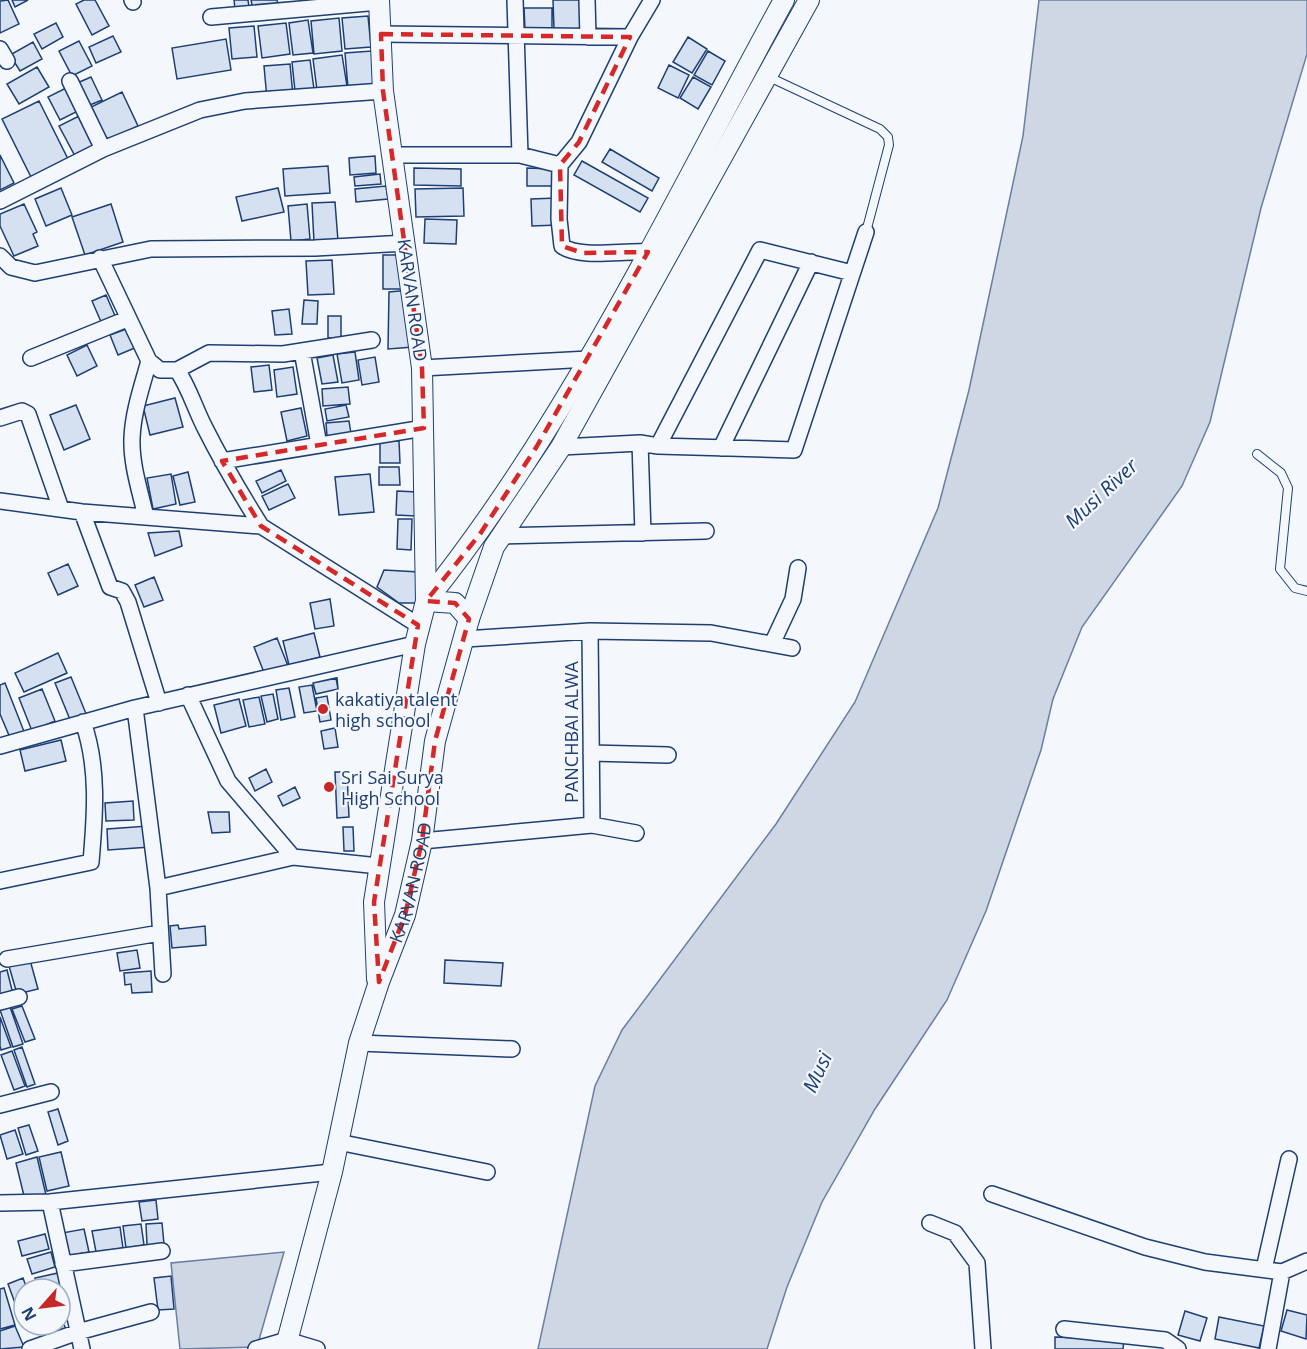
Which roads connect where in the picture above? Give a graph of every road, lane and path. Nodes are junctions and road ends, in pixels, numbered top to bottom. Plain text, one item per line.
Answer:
1 (515, 0) edge
2 (587, 0) edge
3 (784, 0) edge
4 (809, 0) edge
5 (379, 1) edge
6 (649, 2) edge
7 (211, 17) dead end
8 (381, 34) junction
9 (517, 35) junction
10 (588, 37) junction
11 (630, 37) junction
12 (766, 76) junction
13 (70, 81) dead end
14 (383, 91) junction
15 (103, 149) junction
16 (393, 155) junction
17 (520, 155) junction
18 (560, 165) junction
19 (0, 201) edge
20 (866, 232) joint
21 (406, 243) junction
22 (648, 252) junction
23 (0, 256) edge
24 (100, 258) junction
25 (811, 262) junction
26 (6, 270) edge
27 (852, 273) junction
28 (128, 319) junction
29 (372, 340) dead end
30 (302, 351) junction
31 (31, 358) dead end
32 (589, 359) junction
33 (149, 361) junction
34 (422, 368) junction
35 (177, 370) junction
36 (0, 418) edge
37 (424, 428) junction
38 (640, 443) junction
39 (319, 445) junction
40 (658, 446) junction
41 (561, 447) junction
42 (721, 448) junction
43 (1257, 454) dead end
44 (222, 461) junction
45 (0, 501) edge
46 (61, 508) junction
47 (82, 512) junction
48 (146, 517) junction
49 (261, 526) junction
50 (706, 531) dead end
51 (643, 533) junction
52 (501, 536) junction
53 (798, 568) dead end
54 (1307, 591) edge
55 (426, 601) junction
56 (469, 619) junction
57 (590, 631) junction
58 (416, 635) junction
59 (465, 639) junction
60 (772, 644) junction
61 (792, 648) dead end
62 (188, 695) junction
63 (159, 703) junction
64 (135, 708) junction
65 (83, 722) junction
66 (2, 741) edge
67 (591, 753) junction
68 (668, 755) dead end
69 (592, 825) junction
70 (636, 833) dead end
71 (422, 841) junction
72 (293, 857) junction
73 (378, 866) junction
74 (0, 881) edge
75 (158, 888) junction
76 (160, 933) junction
77 (7, 958) dead end
78 (163, 974) dead end
79 (378, 982) junction
80 (19, 997) dead end
81 (0, 1002) edge
82 (359, 1042) junction
83 (512, 1048) dead end
84 (51, 1092) dead end
85 (0, 1105) edge
86 (338, 1142) junction
87 (1289, 1159) dead end
88 (332, 1172) junction
89 (487, 1172) dead end
90 (992, 1194) dead end
91 (50, 1202) junction
92 (0, 1203) edge
93 (930, 1223) dead end
94 (162, 1251) dead end
95 (1307, 1261) edge
96 (63, 1264) junction
97 (1264, 1269) junction
98 (1282, 1272) junction
99 (151, 1312) dead end
100 (1064, 1329) dead end
101 (78, 1332) junction
102 (286, 1344) edge
103 (30, 1349) edge
104 (82, 1349) edge
105 (256, 1349) edge
106 (317, 1349) edge
107 (983, 1349) edge
108 (1178, 1349) edge
109 (1268, 1349) edge

1 - 9 street
2 - 10 street
3 - 22 street
4 - 12 street, KARVAN ROAD
5 - 7 street
5 - 8 street, KARVAN ROAD
6 - 11 street
8 - 9 street
8 - 14 street, KARVAN ROAD
9 - 10 street
9 - 17 street
10 - 11 street
11 - 18 street
12 - 20 lane
12 - 41 street, KARVAN ROAD
13 - 15 street
14 - 15 street
14 - 16 street, KARVAN ROAD
15 - 19 street
16 - 17 street
16 - 21 street, KARVAN ROAD
17 - 18 street
18 - 22 street
20 - 27 street
21 - 24 street
21 - 34 street, KARVAN ROAD
22 - 32 street
23 - 26 street
24 - 26 street
24 - 28 street
25 - 27 street
25 - 40 street
25 - 42 street
27 - 42 street
28 - 31 street
28 - 33 street
29 - 30 street
30 - 35 street
30 - 39 street
32 - 34 street
32 - 55 street
33 - 35 street
33 - 48 street
34 - 37 street, KARVAN ROAD
35 - 44 street
36 - 46 street
37 - 39 street
37 - 55 street, KARVAN ROAD
38 - 40 street
38 - 41 street
38 - 51 street
39 - 44 street
40 - 42 street
41 - 52 street, KARVAN ROAD
43 - 54 lane
44 - 49 street
45 - 46 street
46 - 47 street
47 - 48 street
47 - 63 street
48 - 49 street
49 - 58 street
50 - 51 street
51 - 52 street
52 - 56 street, KARVAN ROAD
53 - 60 street
55 - 56 street
55 - 58 street, KARVAN ROAD
56 - 59 street, KARVAN ROAD
57 - 59 street
57 - 60 street
57 - 67 street, PANCHBAI ALWA
58 - 62 street
58 - 73 street, KARVAN ROAD
59 - 71 street, KARVAN ROAD
60 - 61 street
62 - 63 street
62 - 72 street
63 - 64 street
64 - 65 street
64 - 75 street
65 - 66 street
65 - 74 street
67 - 68 street
67 - 69 street, PANCHBAI ALWA
69 - 70 street
69 - 71 street, PANCHBAI ALWA
71 - 79 street, KARVAN ROAD
72 - 73 street
72 - 75 street
73 - 79 street, KARVAN ROAD
75 - 76 street
76 - 77 street
76 - 78 street
79 - 82 street, KARVAN ROAD
80 - 81 street
82 - 83 street
82 - 86 street, KARVAN ROAD
84 - 85 street
86 - 88 street, KARVAN ROAD
86 - 89 street
87 - 97 street
88 - 91 street
88 - 102 street, KARVAN ROAD
90 - 97 street
91 - 92 street
91 - 96 street
93 - 107 street
94 - 96 street
95 - 98 street
96 - 101 street
97 - 98 street
98 - 109 street
99 - 101 street
100 - 108 street
101 - 103 street
101 - 104 street
102 - 105 street
102 - 106 street

